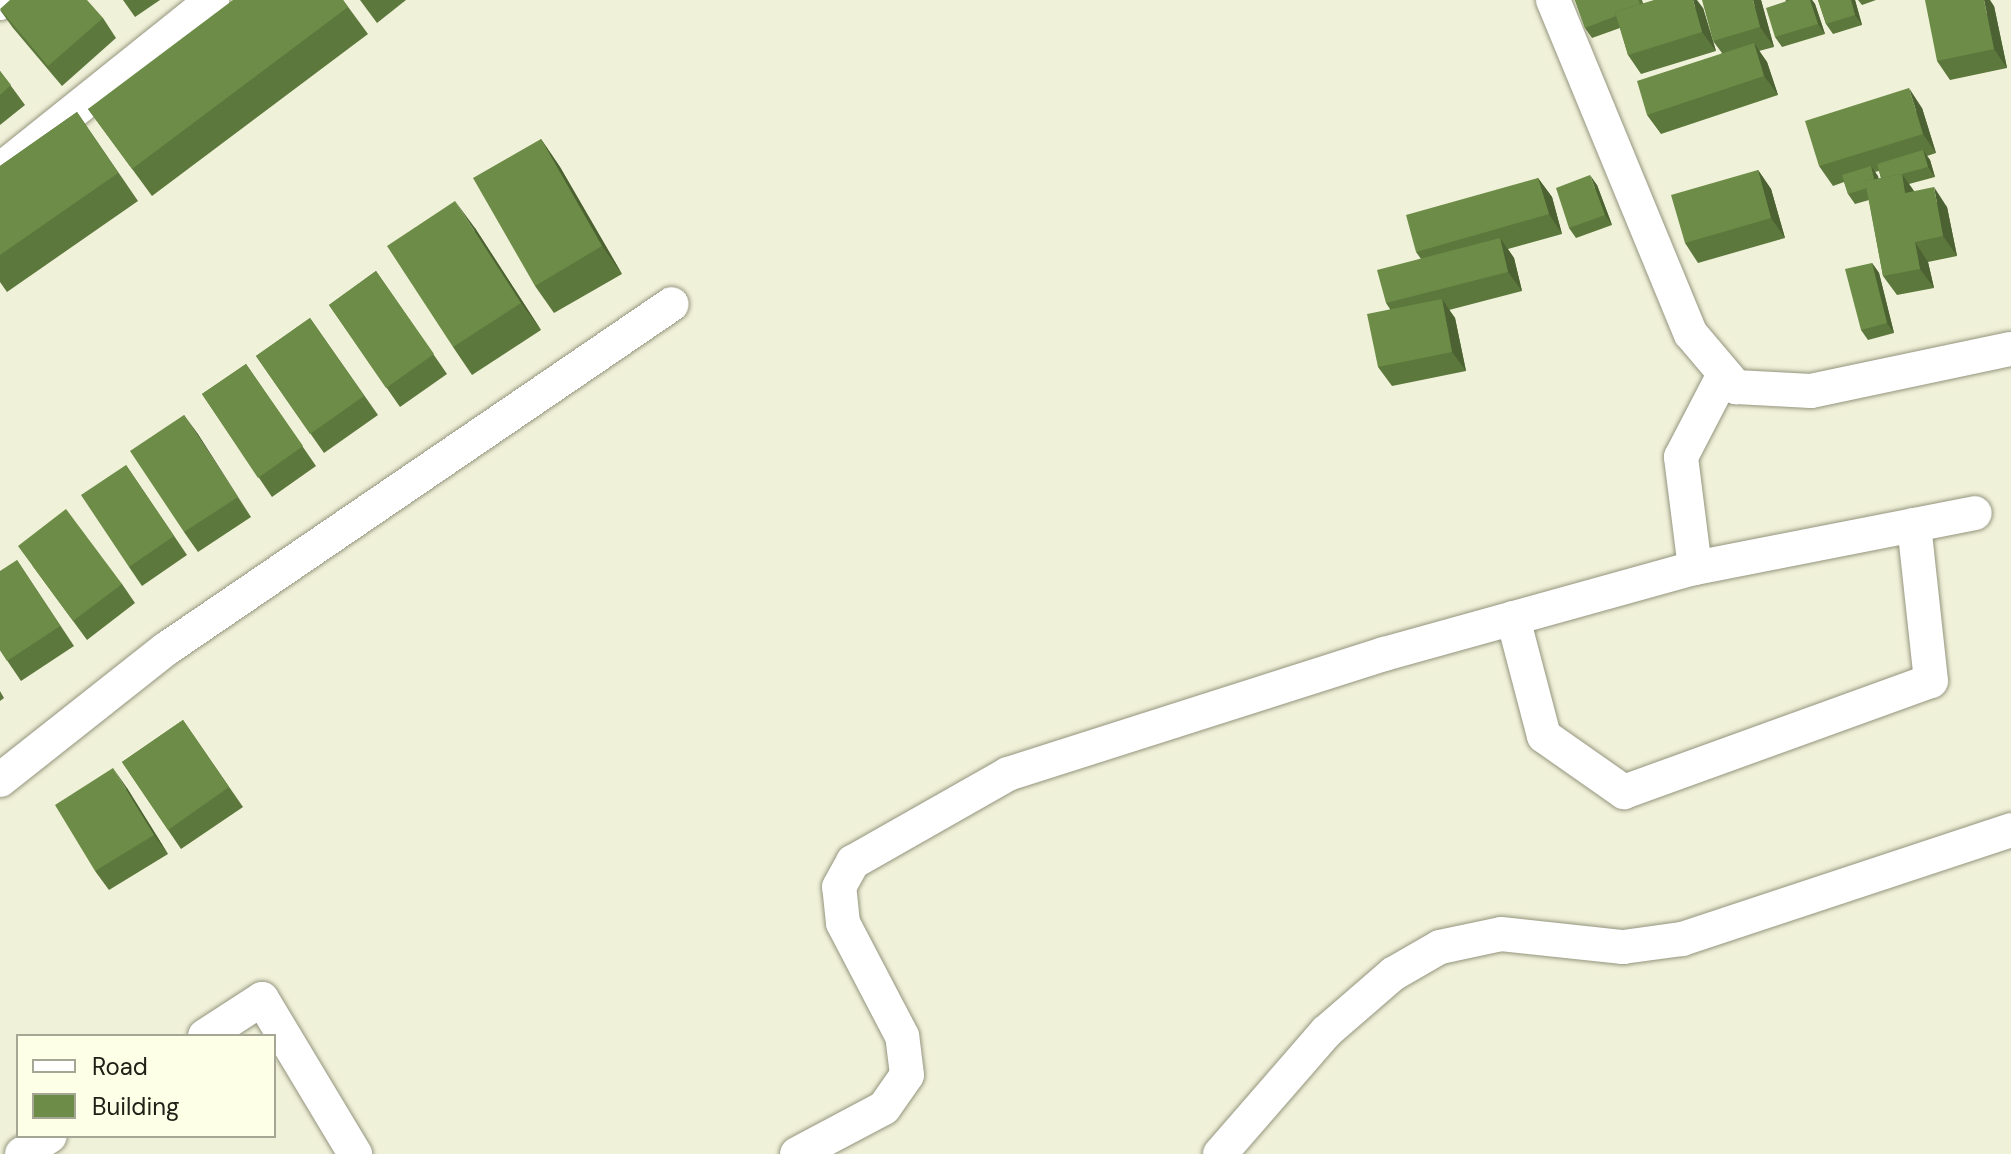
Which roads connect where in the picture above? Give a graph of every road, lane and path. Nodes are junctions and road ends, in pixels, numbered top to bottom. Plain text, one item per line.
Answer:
1 (212, 0) edge
2 (1553, 0) edge
3 (0, 170) edge
4 (672, 304) dead end
5 (2011, 349) edge
6 (1723, 376) junction
7 (1975, 513) dead end
8 (1914, 525) junction
9 (1695, 568) junction
10 (1513, 618) junction
11 (0, 780) edge
12 (2011, 830) edge
13 (208, 1034) edge
14 (355, 1154) edge
15 (797, 1154) edge
16 (1220, 1154) edge

1 - 3 street
2 - 6 street
4 - 11 street
5 - 6 street
6 - 9 street
7 - 8 street
8 - 9 street
8 - 10 street
9 - 10 street
10 - 15 street
12 - 16 street
13 - 14 street

